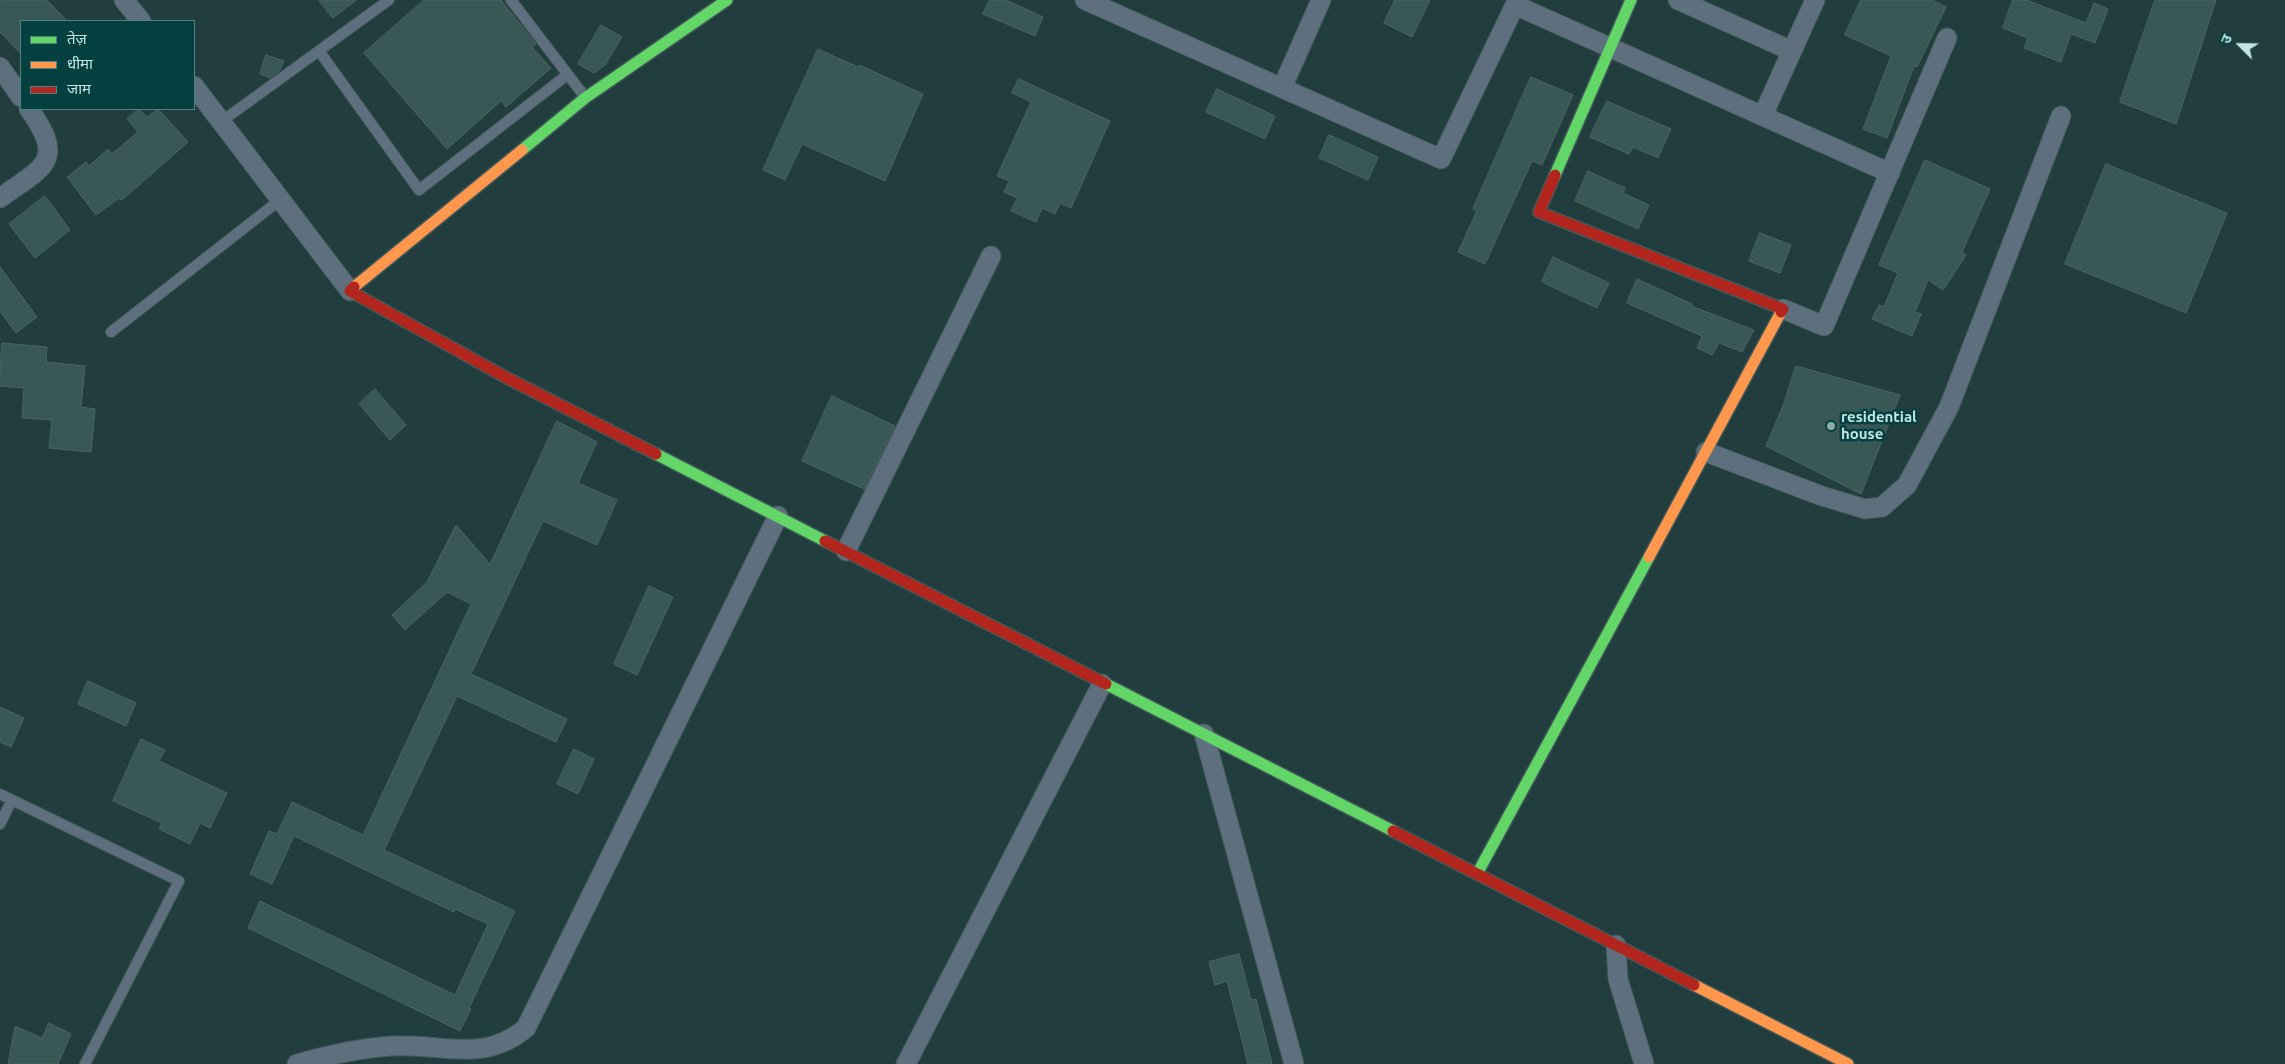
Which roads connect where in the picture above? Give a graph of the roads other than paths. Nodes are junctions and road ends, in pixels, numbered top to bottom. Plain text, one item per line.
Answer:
1 (124, 0) edge
2 (389, 0) edge
3 (511, 0) edge
4 (727, 0) edge
5 (1085, 0) edge
6 (1321, 0) edge
7 (1631, 0) edge
8 (1678, 0) edge
9 (1815, 0) edge
10 (1516, 2) edge
11 (140, 20) edge
12 (1947, 38) dead end
13 (1610, 48) junction
14 (318, 51) junction
15 (1792, 51) junction
16 (0, 67) edge
17 (567, 75) junction
18 (195, 87) edge
19 (1282, 88) junction
20 (20, 96) edge
21 (585, 98) junction
22 (31, 110) edge
23 (1763, 116) junction
24 (2060, 116) dead end
25 (222, 121) junction
26 (1890, 173) junction
27 (0, 198) edge
28 (280, 200) junction
29 (991, 256) dead end
30 (350, 291) junction
31 (1783, 309) junction
32 (111, 332) dead end
33 (1706, 452) junction
34 (778, 516) junction
35 (846, 551) junction
36 (1102, 684) junction
37 (1204, 734) junction
38 (0, 794) edge
39 (12, 800) junction
40 (0, 824) edge
41 (1477, 874) junction
42 (1616, 945) junction
43 (85, 1064) edge
44 (297, 1064) edge
45 (906, 1064) edge
46 (1294, 1064) edge
47 (1644, 1064) edge
48 (1848, 1064) edge

1 - 11 street
2 - 14 lane
3 - 17 lane
4 - 21 street
5 - 19 street
6 - 19 street
7 - 13 street
8 - 15 street
9 - 15 street
10 - 13 street
10 - 19 street
12 - 26 street
13 - 23 street
13 - 31 street
14 - 17 lane
14 - 25 lane
15 - 23 street
16 - 20 street
17 - 21 lane
18 - 25 street
21 - 30 street
22 - 27 street
23 - 26 street
24 - 33 street
25 - 28 street
26 - 31 street
28 - 30 street
28 - 32 lane
29 - 35 street
30 - 34 street
31 - 33 street
33 - 41 street
34 - 35 street
34 - 44 street
35 - 36 street
36 - 37 street
36 - 45 street
37 - 41 street
37 - 46 street
38 - 39 lane
39 - 40 lane
39 - 43 lane
41 - 42 street
42 - 47 street
42 - 48 street

